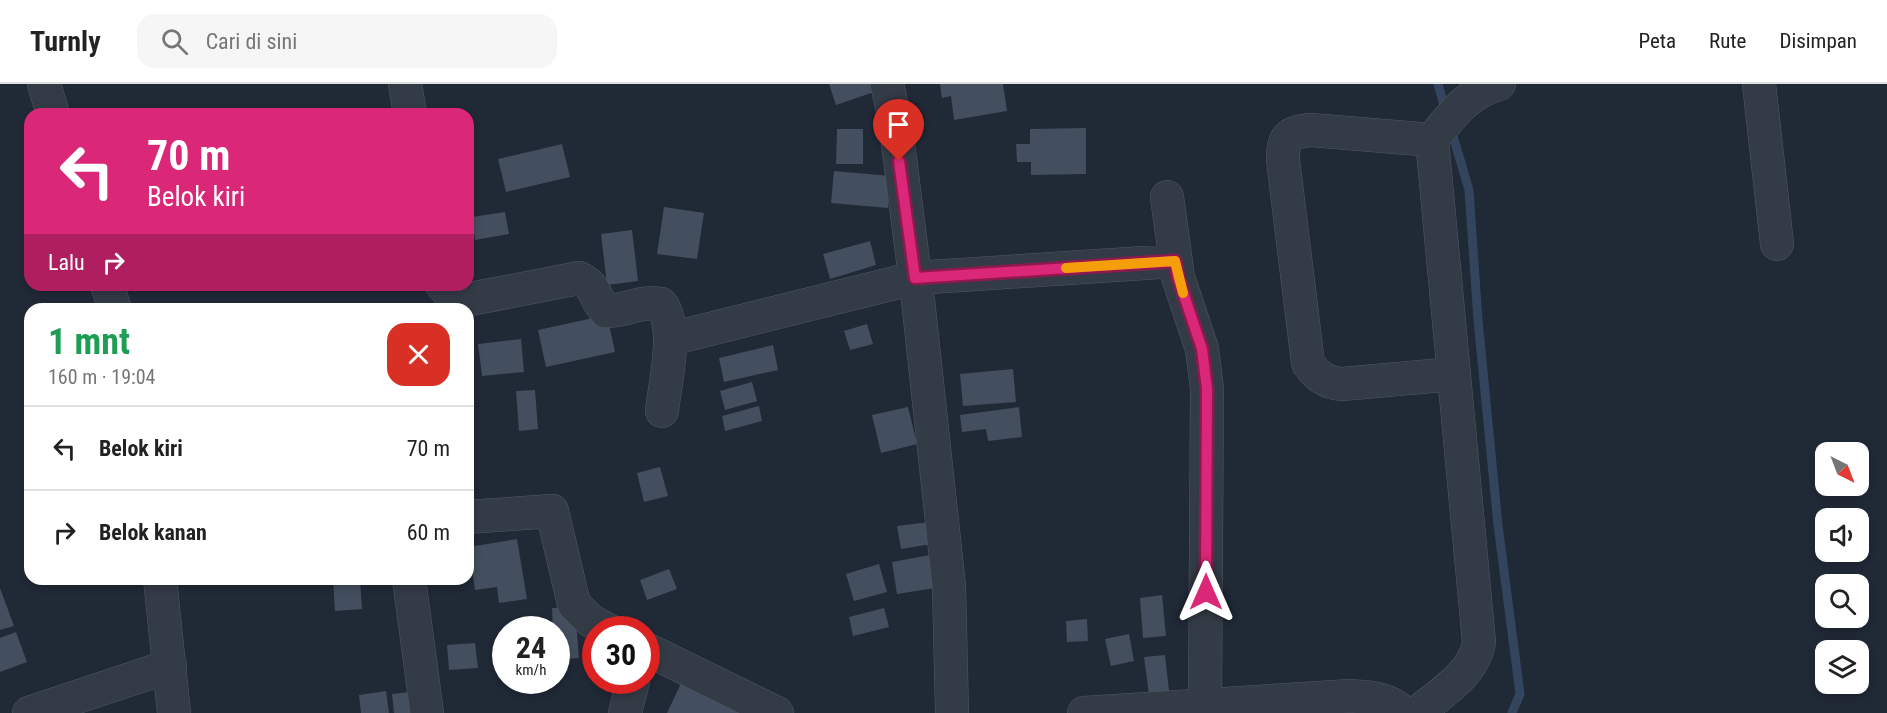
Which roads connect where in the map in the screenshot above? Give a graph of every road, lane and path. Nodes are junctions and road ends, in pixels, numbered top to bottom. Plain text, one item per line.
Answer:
1 (44, 84) edge
2 (405, 84) edge
3 (887, 84) edge
4 (1499, 84) edge
5 (1759, 84) edge
6 (51, 108) edge
7 (409, 108) edge
8 (1432, 140) junction
9 (1167, 197) dead end
10 (1777, 244) dead end
11 (1175, 261) junction
12 (915, 278) junction
13 (448, 291) edge
14 (670, 339) junction
15 (1454, 374) junction
16 (662, 411) dead end
17 (474, 517) edge
18 (161, 585) edge
19 (410, 585) edge
20 (586, 616) edge
21 (660, 656) edge
22 (170, 666) junction
23 (630, 694) edge
24 (1205, 705) junction
25 (29, 713) edge
26 (174, 713) edge
27 (427, 713) edge
28 (625, 713) edge
29 (777, 713) edge
30 (952, 713) edge
31 (1084, 713) edge
32 (1404, 713) edge
33 (1417, 713) edge

1 - 6 street
2 - 7 street
3 - 12 street
4 - 8 street
5 - 10 street
8 - 15 street
8 - 15 street
9 - 11 street
11 - 12 street
11 - 24 street
12 - 14 street
12 - 30 street
13 - 14 street
14 - 16 street
15 - 33 street
17 - 20 street
18 - 22 street
19 - 27 street
21 - 29 street
22 - 25 street
22 - 26 street
23 - 28 street
24 - 31 street
24 - 32 street

